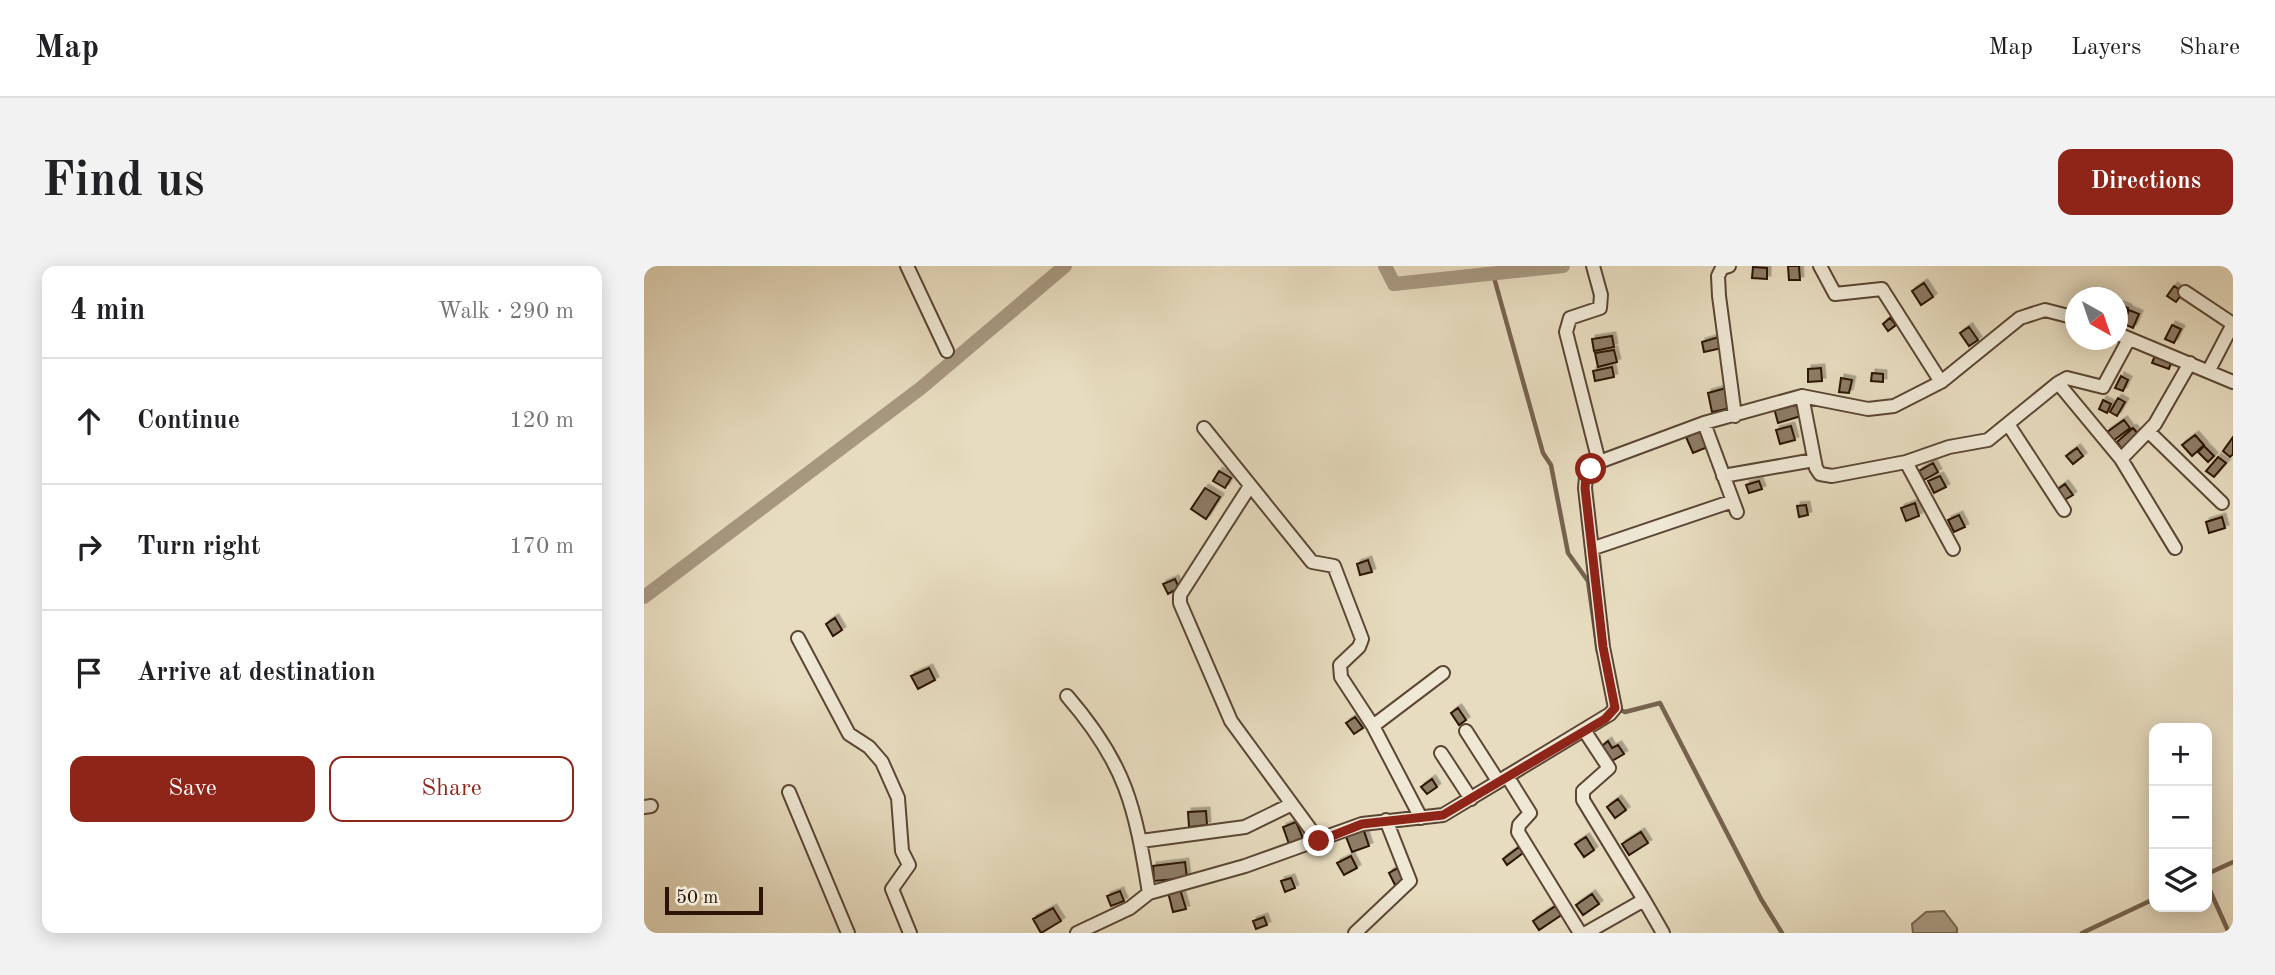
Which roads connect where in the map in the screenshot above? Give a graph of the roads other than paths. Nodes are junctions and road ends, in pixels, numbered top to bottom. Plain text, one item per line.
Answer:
1 (907, 266) edge
2 (1730, 266) edge
3 (1820, 266) edge
4 (1593, 269) edge
5 (2185, 292) dead end
6 (2065, 315) edge
7 (2128, 338) edge
8 (2118, 350) edge
9 (947, 351) dead end
10 (2190, 363) junction
11 (2209, 370) junction
12 (1941, 382) junction
13 (2233, 382) edge
14 (2058, 383) junction
15 (1802, 397) junction
16 (1735, 416) junction
17 (1704, 424) junction
18 (2008, 424) junction
19 (1204, 428) dead end
20 (2149, 432) junction
21 (2121, 459) junction
22 (1814, 460) junction
23 (1599, 462) junction
24 (1906, 462) junction
25 (1723, 476) junction
26 (1250, 486) junction
27 (2222, 503) dead end
28 (2064, 510) dead end
29 (1594, 548) junction
30 (2175, 548) dead end
31 (1953, 549) dead end
32 (798, 638) dead end
33 (1443, 673) dead end
34 (1067, 696) dead end
35 (1373, 726) junction
36 (1584, 730) junction
37 (1466, 731) dead end
38 (1441, 752) dead end
39 (1503, 778) junction
40 (789, 792) dead end
41 (1471, 799) junction
42 (1292, 804) junction
43 (1421, 818) junction
44 (1386, 820) junction
45 (1141, 841) junction
46 (1319, 841) junction
47 (1149, 893) junction
48 (1644, 900) junction
49 (848, 933) edge
50 (910, 933) edge
51 (1077, 933) edge
52 (1356, 933) edge
53 (1580, 933) edge
54 (1586, 933) edge
55 (1663, 933) edge

1 - 9 street
2 - 16 street
3 - 12 street
4 - 23 street
5 - 11 street
6 - 12 street
7 - 10 street
8 - 14 street
10 - 11 street
10 - 20 street
11 - 13 street
12 - 15 street
14 - 18 street
14 - 21 street
15 - 16 street
15 - 22 street
16 - 17 street
17 - 23 street
17 - 25 street
18 - 24 street
18 - 28 street
19 - 26 street
20 - 21 street
20 - 27 street
21 - 30 street
22 - 24 street
22 - 25 street
23 - 29 street
24 - 31 street
25 - 29 street
26 - 35 street
26 - 42 street
29 - 36 street
32 - 50 street
33 - 35 street
34 - 45 street
35 - 43 street
36 - 39 street
36 - 48 street
37 - 39 street
38 - 41 street
39 - 41 street
39 - 53 street
40 - 49 street
41 - 43 street
42 - 45 street
42 - 46 street
43 - 44 street
44 - 46 street
44 - 52 street
45 - 47 street
46 - 47 street
47 - 51 street
48 - 54 street
48 - 55 street

